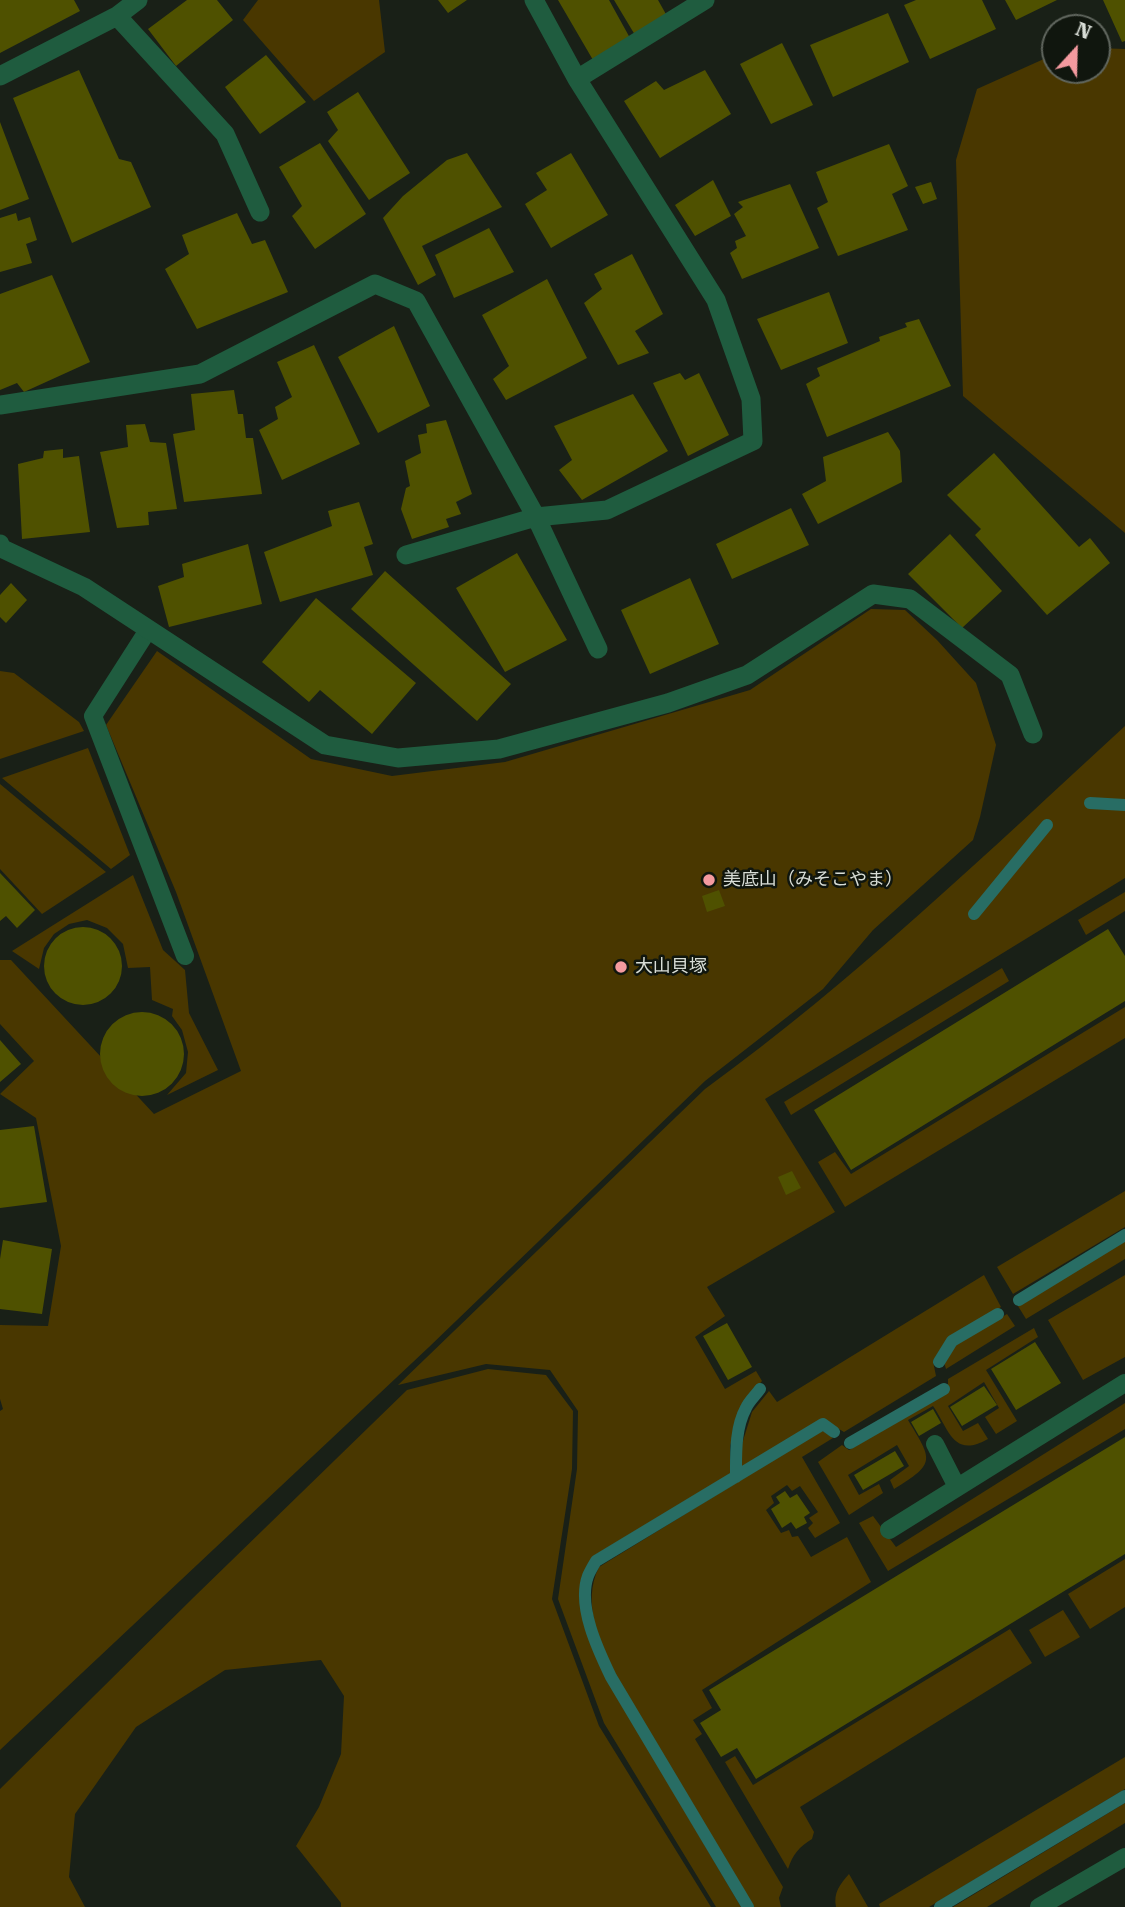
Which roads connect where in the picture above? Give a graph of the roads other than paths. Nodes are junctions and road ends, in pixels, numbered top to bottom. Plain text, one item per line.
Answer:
1 (138, 0) edge
2 (534, 0) edge
3 (705, 0) edge
4 (117, 16) junction
5 (0, 76) edge
6 (577, 79) junction
7 (260, 212) dead end
8 (0, 405) edge
9 (536, 517) junction
10 (0, 544) edge
11 (406, 555) dead end
12 (148, 630) junction
13 (598, 649) dead end
14 (1033, 734) dead end
15 (185, 956) dead end
16 (1125, 1383) edge
17 (935, 1444) dead end
18 (957, 1487) junction
19 (889, 1530) dead end
20 (1125, 1857) edge
21 (1039, 1907) edge

1 - 4 street
2 - 6 street
3 - 6 street
4 - 5 street
4 - 7 street
6 - 9 street
8 - 9 street
9 - 11 street
9 - 13 street
10 - 12 street
12 - 14 street
12 - 15 lane
16 - 18 lane
17 - 18 lane
18 - 19 lane
20 - 21 lane

